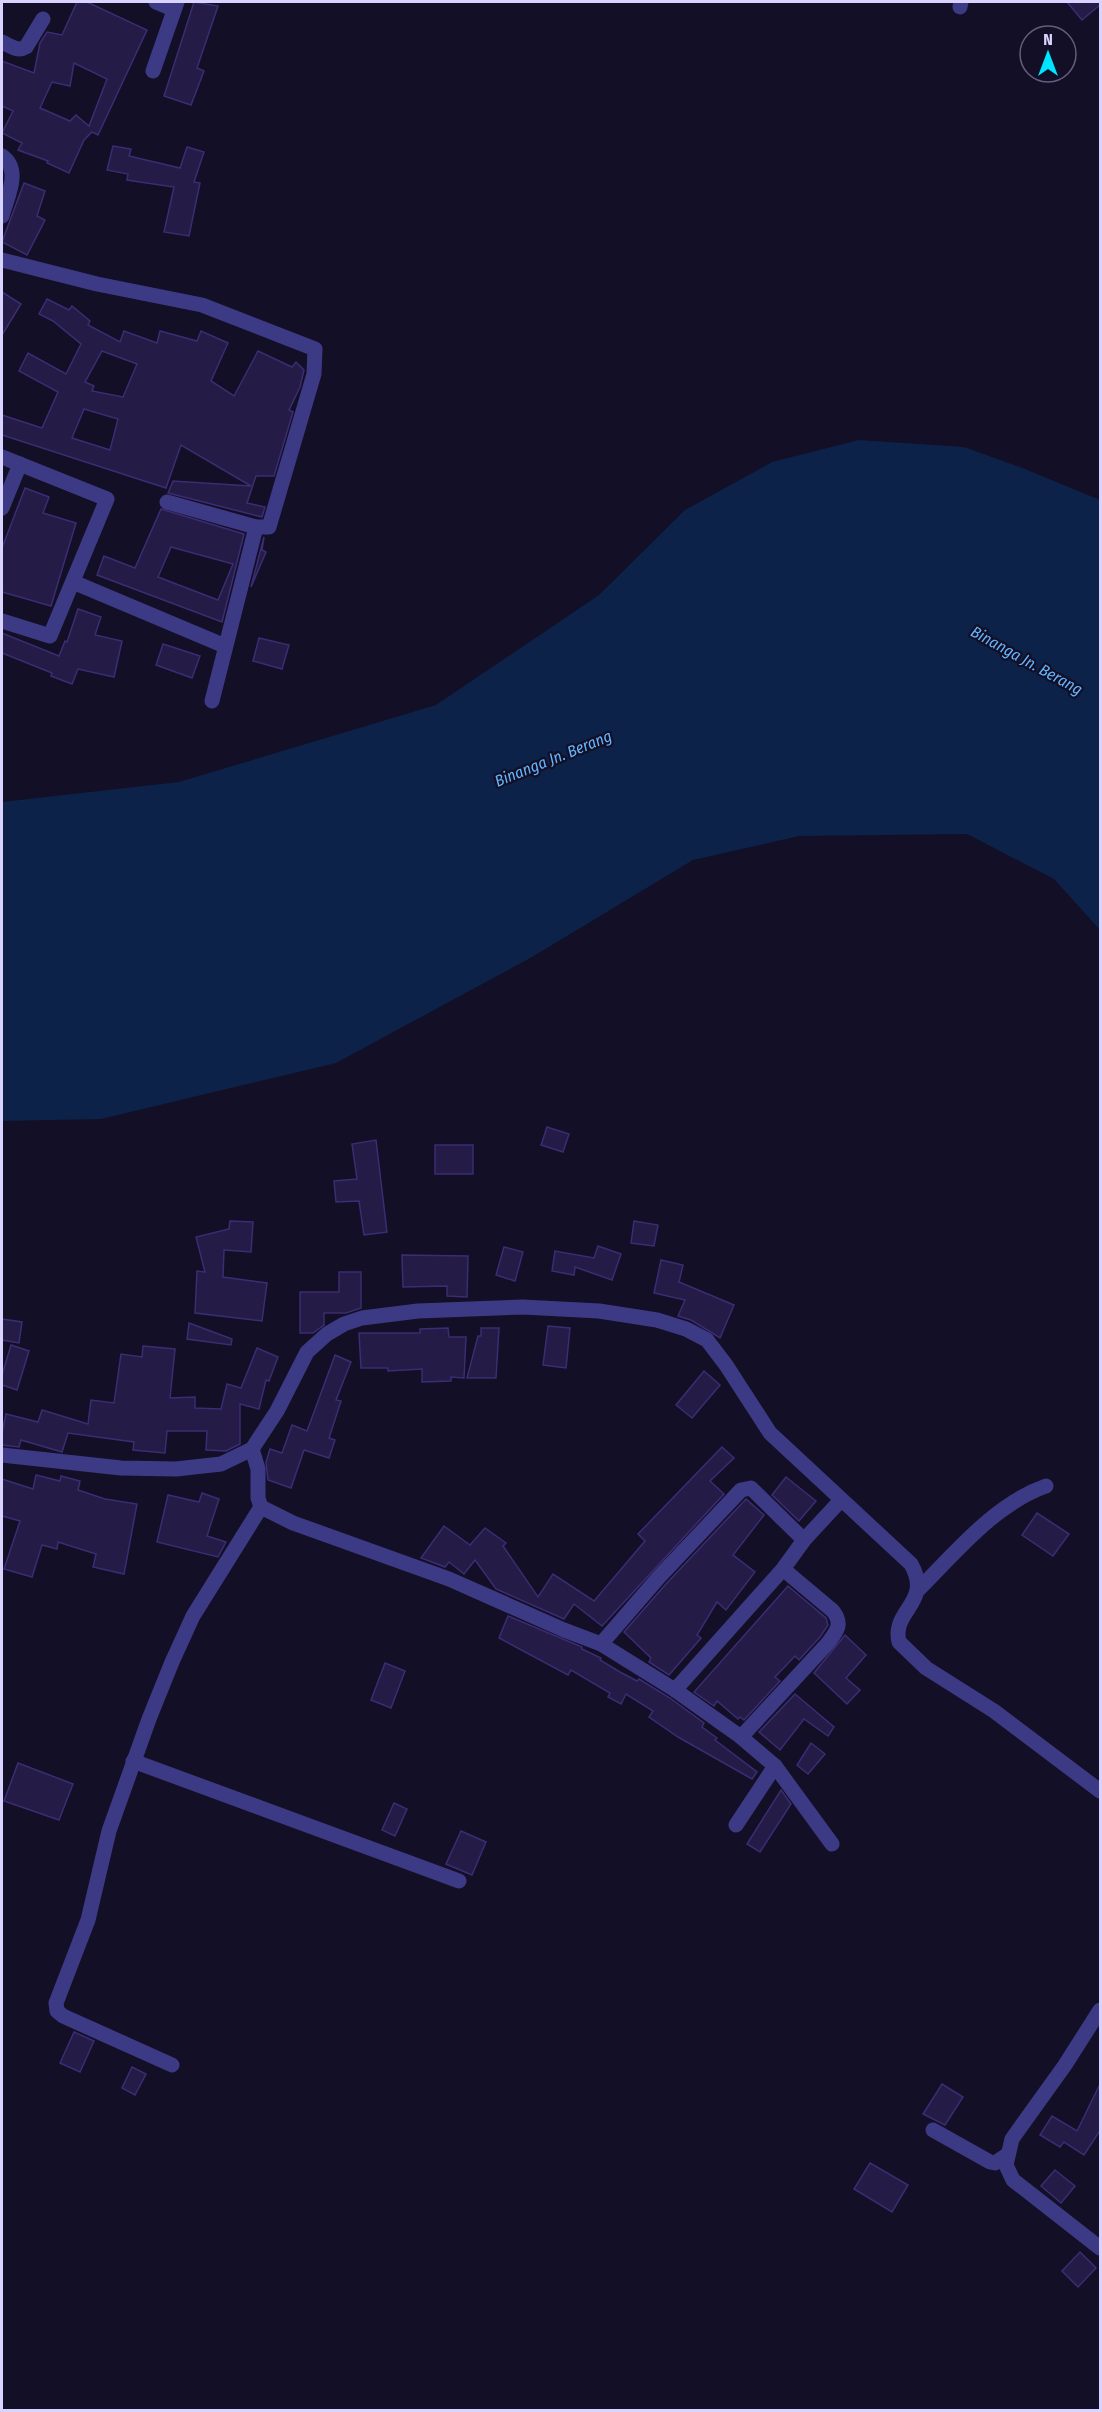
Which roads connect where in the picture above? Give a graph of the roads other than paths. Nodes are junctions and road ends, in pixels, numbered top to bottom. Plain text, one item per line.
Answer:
1 (156, 2) edge
2 (175, 5) edge
3 (43, 19) dead end
4 (2, 42) edge
5 (153, 71) dead end
6 (2, 156) edge
7 (2, 216) edge
8 (2, 260) edge
9 (2, 457) edge
10 (20, 464) junction
11 (167, 502) dead end
12 (2, 508) edge
13 (256, 527) junction
14 (73, 582) junction
15 (2, 621) edge
16 (225, 646) junction
17 (212, 701) dead end
18 (252, 1449) junction
19 (2, 1455) edge
20 (1046, 1486) dead end
21 (841, 1500) junction
22 (261, 1508) junction
23 (804, 1540) junction
24 (783, 1569) junction
25 (919, 1588) junction
26 (601, 1644) junction
27 (675, 1690) junction
28 (741, 1737) junction
29 (133, 1761) junction
30 (775, 1766) junction
31 (1101, 1791) edge
32 (736, 1825) dead end
33 (832, 1844) dead end
34 (459, 1881) dead end
35 (1101, 2010) edge
36 (172, 2065) dead end
37 (933, 2130) dead end
38 (1007, 2155) junction
39 (1101, 2248) edge

1 - 2 street
2 - 5 street
3 - 4 street
6 - 7 street
8 - 13 street
9 - 10 street
10 - 12 street
10 - 14 street
11 - 13 street
13 - 16 street
14 - 15 street
14 - 16 street
16 - 17 street
18 - 19 street
18 - 21 street
18 - 22 street
20 - 25 street
21 - 23 street
21 - 25 street
22 - 26 street
22 - 29 street
23 - 24 street
23 - 26 street
24 - 27 street
24 - 28 street
25 - 31 street
26 - 27 street
27 - 28 street
28 - 30 street
29 - 34 street
29 - 36 street
30 - 32 street
30 - 33 street
35 - 38 street
37 - 38 street
38 - 39 street

